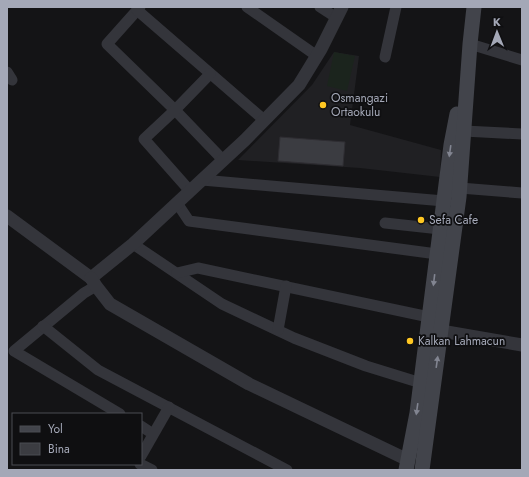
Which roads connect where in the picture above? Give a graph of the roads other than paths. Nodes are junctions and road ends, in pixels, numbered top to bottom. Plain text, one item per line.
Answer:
1 (247, 7) edge
2 (320, 7) edge
3 (396, 7) edge
4 (474, 7) edge
5 (138, 9) edge
6 (340, 12) edge
7 (470, 44) junction
8 (318, 56) junction
9 (385, 57) dead end
10 (522, 60) edge
11 (210, 74) junction
12 (175, 110) junction
13 (264, 120) junction
14 (464, 131) junction
15 (522, 134) edge
16 (223, 160) junction
17 (202, 180) junction
18 (460, 188) junction
19 (190, 191) junction
20 (522, 193) edge
21 (444, 201) junction
22 (177, 203) junction
23 (7, 216) edge
24 (385, 223) dead end
25 (440, 229) junction
26 (133, 244) junction
27 (437, 254) junction
28 (176, 273) junction
29 (93, 282) junction
30 (286, 286) junction
31 (429, 317) junction
32 (43, 326) junction
33 (278, 330) junction
34 (441, 331) junction
35 (522, 346) edge
36 (421, 383) junction
37 (169, 407) junction
38 (118, 413) edge
39 (142, 427) edge
40 (153, 434) junction
41 (142, 454) edge
42 (142, 465) edge
43 (407, 465) edge
44 (152, 470) edge
45 (287, 470) edge
46 (422, 470) edge

1 - 8 street
2 - 6 street
3 - 9 street
4 - 7 main road
5 - 11 street
5 - 12 street
6 - 8 street
7 - 10 street
7 - 14 main road
7 -> 21 main road
8 - 13 street
11 - 12 street
11 - 13 street
12 - 16 street
12 - 19 street
13 - 16 street
14 - 15 street
14 - 18 main road
16 - 17 street
17 - 19 street
17 - 21 street
18 - 20 street
18 - 34 main road
19 - 22 street
21 - 25 main road
22 - 26 street
22 - 27 street
23 - 29 street
24 - 25 street
25 - 27 main road
26 - 28 street
26 - 29 street
27 -> 31 main road
28 - 30 street
28 - 33 street
29 - 32 street
29 - 43 street
30 - 31 street
30 - 33 street
31 - 36 main road
32 - 37 street
32 - 38 street
33 - 36 street
34 - 35 street
46 -> 34 main road
36 -> 43 main road
37 - 40 street
37 - 45 street
39 - 40 street
40 - 41 street
42 - 44 street

